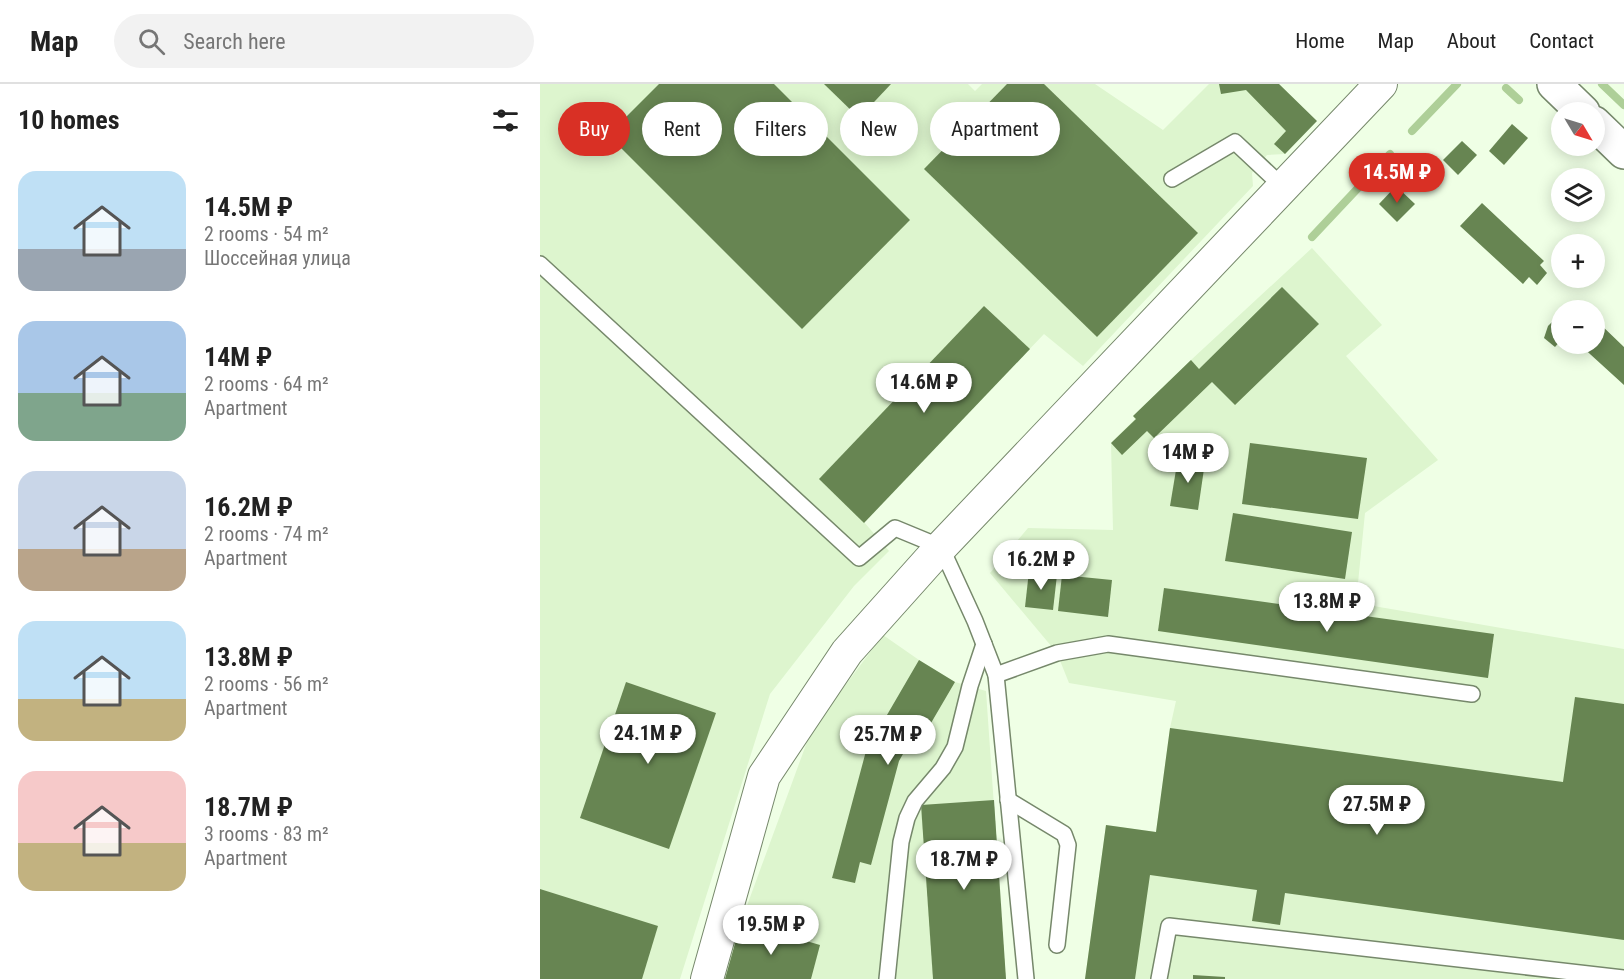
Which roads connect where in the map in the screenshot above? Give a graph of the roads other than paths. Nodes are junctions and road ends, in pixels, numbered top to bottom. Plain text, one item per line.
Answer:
1 (1381, 84) edge
2 (1554, 84) edge
3 (1573, 102) edge
4 (1605, 134) edge
5 (1624, 152) edge
6 (1172, 179) dead end
7 (1283, 187) junction
8 (540, 264) edge
9 (941, 547) junction
10 (984, 644) junction
11 (996, 675) junction
12 (1472, 694) dead end
13 (1008, 800) junction
14 (1057, 945) dead end
15 (1624, 978) edge
16 (707, 979) edge
17 (886, 979) edge
18 (1026, 979) edge
19 (1159, 979) edge

1 - 7 street
2 - 3 main road
4 - 5 main road
6 - 7 lane
7 - 9 street
8 - 9 lane
9 - 10 lane
9 - 16 street
10 - 11 lane
10 - 17 lane
11 - 12 lane
11 - 13 lane
13 - 14 lane
13 - 18 lane
15 - 19 lane

